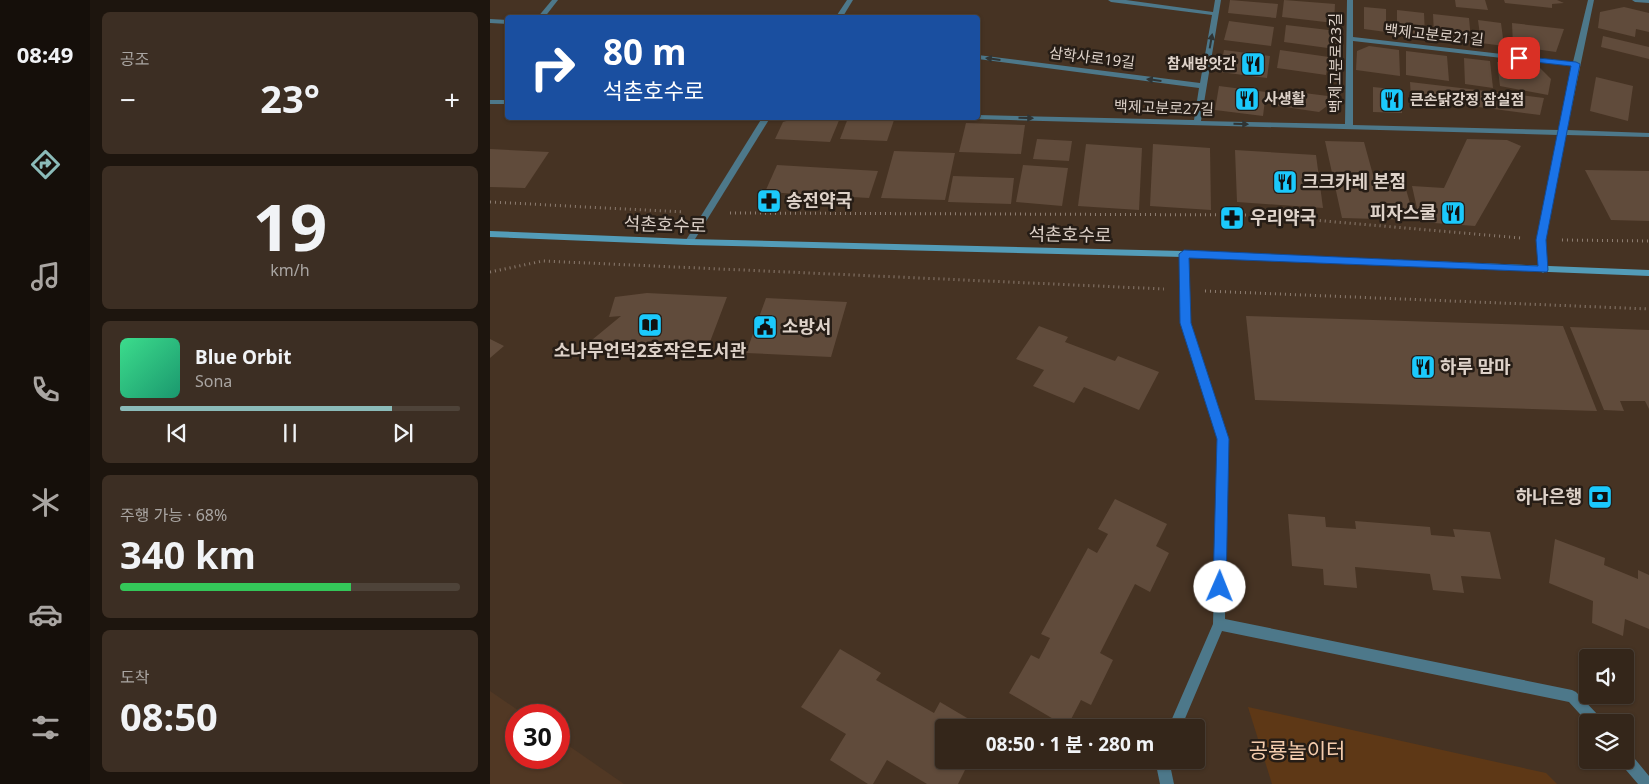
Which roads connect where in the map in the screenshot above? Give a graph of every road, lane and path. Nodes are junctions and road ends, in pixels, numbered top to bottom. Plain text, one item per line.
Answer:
1 (555, 0) edge
2 (850, 0) edge
3 (1111, 0) edge
4 (1218, 0) edge
5 (1350, 0) edge
6 (1591, 0) edge
7 (1635, 0) edge
8 (1649, 1) edge
9 (1216, 14) junction
10 (542, 15) edge
11 (840, 15) edge
12 (490, 21) edge
13 (505, 22) edge
14 (1350, 39) junction
15 (980, 57) edge
16 (1576, 64) junction
17 (1203, 86) junction
18 (490, 102) edge
19 (505, 102) edge
20 (980, 117) edge
21 (765, 120) edge
22 (1197, 123) junction
23 (1349, 126) junction
24 (1564, 134) junction
25 (1649, 136) edge
26 (490, 202) edge
27 (707, 213) junction
28 (490, 234) edge
29 (1541, 240) junction
30 (1649, 241) edge
31 (689, 242) junction
32 (1184, 254) junction
33 (1543, 270) junction
34 (490, 272) edge
35 (1649, 273) edge
36 (1185, 290) junction
37 (1649, 309) edge
38 (1219, 624) junction
39 (1588, 714) edge
40 (1178, 719) edge
41 (1164, 769) edge
42 (1634, 769) edge
43 (1167, 784) edge
44 (1647, 784) edge

1 - 10 street
2 - 11 street
3 - 9 street
4 - 9 street
5 - 14 street, 백제고분로23길
6 - 16 street
7 - 8 street
17 -> 9 street
12 - 13 street
14 - 16 street, 백제고분로21길
14 - 23 street, 백제고분로23길
17 -> 15 street, 삼학사로19길
16 - 24 street
17 - 22 street
18 - 19 street
20 -> 22 street, 백제고분로27길
21 - 27 street
22 -> 23 street, 백제고분로27길
23 - 24 street
24 - 25 street
24 - 29 street
26 - 27 path
27 - 29 path
27 - 31 street
28 - 31 street, 석촌호수로
29 - 30 path
29 - 33 street
31 - 32 street, 석촌호수로
32 - 33 street, 석촌호수로
32 - 36 street
33 - 35 street, 석촌호수로
34 - 36 path
36 - 37 path
36 - 38 street
38 - 39 street
38 - 40 street
41 - 43 street
42 - 44 street

